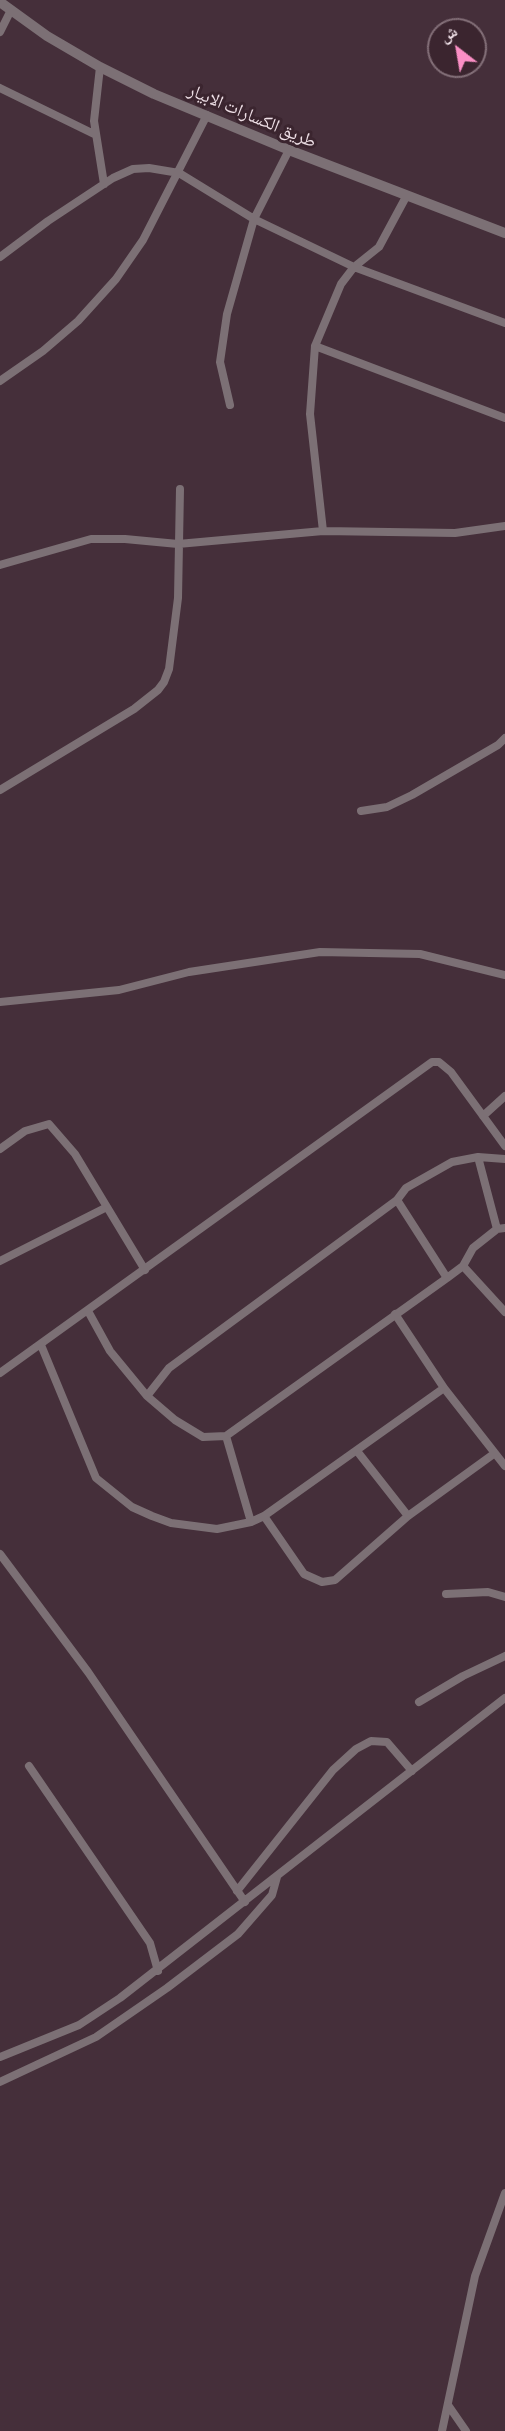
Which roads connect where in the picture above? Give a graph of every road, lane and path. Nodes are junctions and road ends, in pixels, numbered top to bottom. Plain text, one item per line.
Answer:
1 (0, 2) edge
2 (11, 10) junction
3 (0, 32) edge
4 (100, 67) junction
5 (0, 88) edge
6 (207, 115) junction
7 (96, 135) junction
8 (289, 150) junction
9 (179, 173) junction
10 (104, 184) junction
11 (407, 195) junction
12 (254, 219) junction
13 (505, 233) edge
14 (0, 257) edge
15 (354, 267) junction
16 (505, 323) edge
17 (315, 346) junction
18 (0, 381) edge
19 (230, 405) dead end
20 (505, 418) edge
21 (180, 489) dead end
22 (505, 526) edge
23 (323, 531) junction
24 (178, 544) junction
25 (0, 565) edge
26 (505, 738) edge
27 (0, 790) edge
28 (361, 811) dead end
29 (505, 975) edge
30 (0, 1002) edge
31 (505, 1096) edge
32 (483, 1116) junction
33 (505, 1146) edge
34 (0, 1149) edge
35 (478, 1157) junction
36 (505, 1160) edge
37 (397, 1200) junction
38 (107, 1207) junction
39 (501, 1229) edge
40 (0, 1261) edge
41 (463, 1266) junction
42 (145, 1269) junction
43 (447, 1278) junction
44 (88, 1311) junction
45 (505, 1312) edge
46 (395, 1314) junction
47 (41, 1345) junction
48 (0, 1373) edge
49 (444, 1388) junction
50 (147, 1396) junction
51 (226, 1436) junction
52 (357, 1451) junction
53 (495, 1453) junction
54 (505, 1466) edge
55 (264, 1516) junction
56 (408, 1516) junction
57 (251, 1522) junction
58 (0, 1554) edge
59 (446, 1594) dead end
60 (505, 1597) edge
61 (505, 1656) edge
62 (505, 1698) edge
63 (419, 1702) dead end
64 (29, 1766) dead end
65 (412, 1771) junction
66 (277, 1877) junction
67 (237, 1891) junction
68 (245, 1902) junction
69 (158, 1971) junction
70 (0, 2057) edge
71 (0, 2082) edge
72 (505, 2193) edge
73 (448, 2405) junction
74 (442, 2431) edge
75 (466, 2431) edge

1 - 2 street, طريق الكسارات الابيار
2 - 3 street
2 - 4 street, طريق الكسارات الابيار
4 - 6 street, طريق الكسارات الابيار
4 - 7 street
5 - 7 street
6 - 8 street, طريق الكسارات الابيار
6 - 9 street
7 - 10 street
8 - 11 street, طريق الكسارات الابيار
8 - 12 street
9 - 10 street
9 - 12 street
9 - 18 street
10 - 14 street
11 - 13 street, طريق الكسارات الابيار
11 - 15 street
12 - 15 street
12 - 19 street
15 - 16 street
15 - 17 street
17 - 20 street
17 - 23 street
21 - 24 street
22 - 23 street
23 - 24 street
24 - 25 street
24 - 27 street
26 - 28 street
29 - 30 street
31 - 32 street
32 - 33 street
32 - 42 street
34 - 38 street
35 - 36 street
35 - 37 street
35 - 39 street
37 - 43 street
37 - 50 street
38 - 40 street
38 - 42 street
39 - 41 street
41 - 43 street
41 - 45 street
42 - 44 street
43 - 46 street
44 - 47 street
44 - 50 street
46 - 49 street
46 - 51 street
47 - 48 street
47 - 57 street
49 - 52 street
49 - 53 street
50 - 51 street
51 - 57 street
52 - 55 street
52 - 56 street
53 - 54 street
53 - 56 street
55 - 56 street
55 - 57 street
58 - 67 street
59 - 60 street
61 - 63 street
62 - 65 street
64 - 69 street
65 - 66 street
65 - 67 street
66 - 68 street
66 - 71 street
67 - 68 street
68 - 69 street
69 - 70 street
72 - 73 street
73 - 74 street
73 - 75 street

